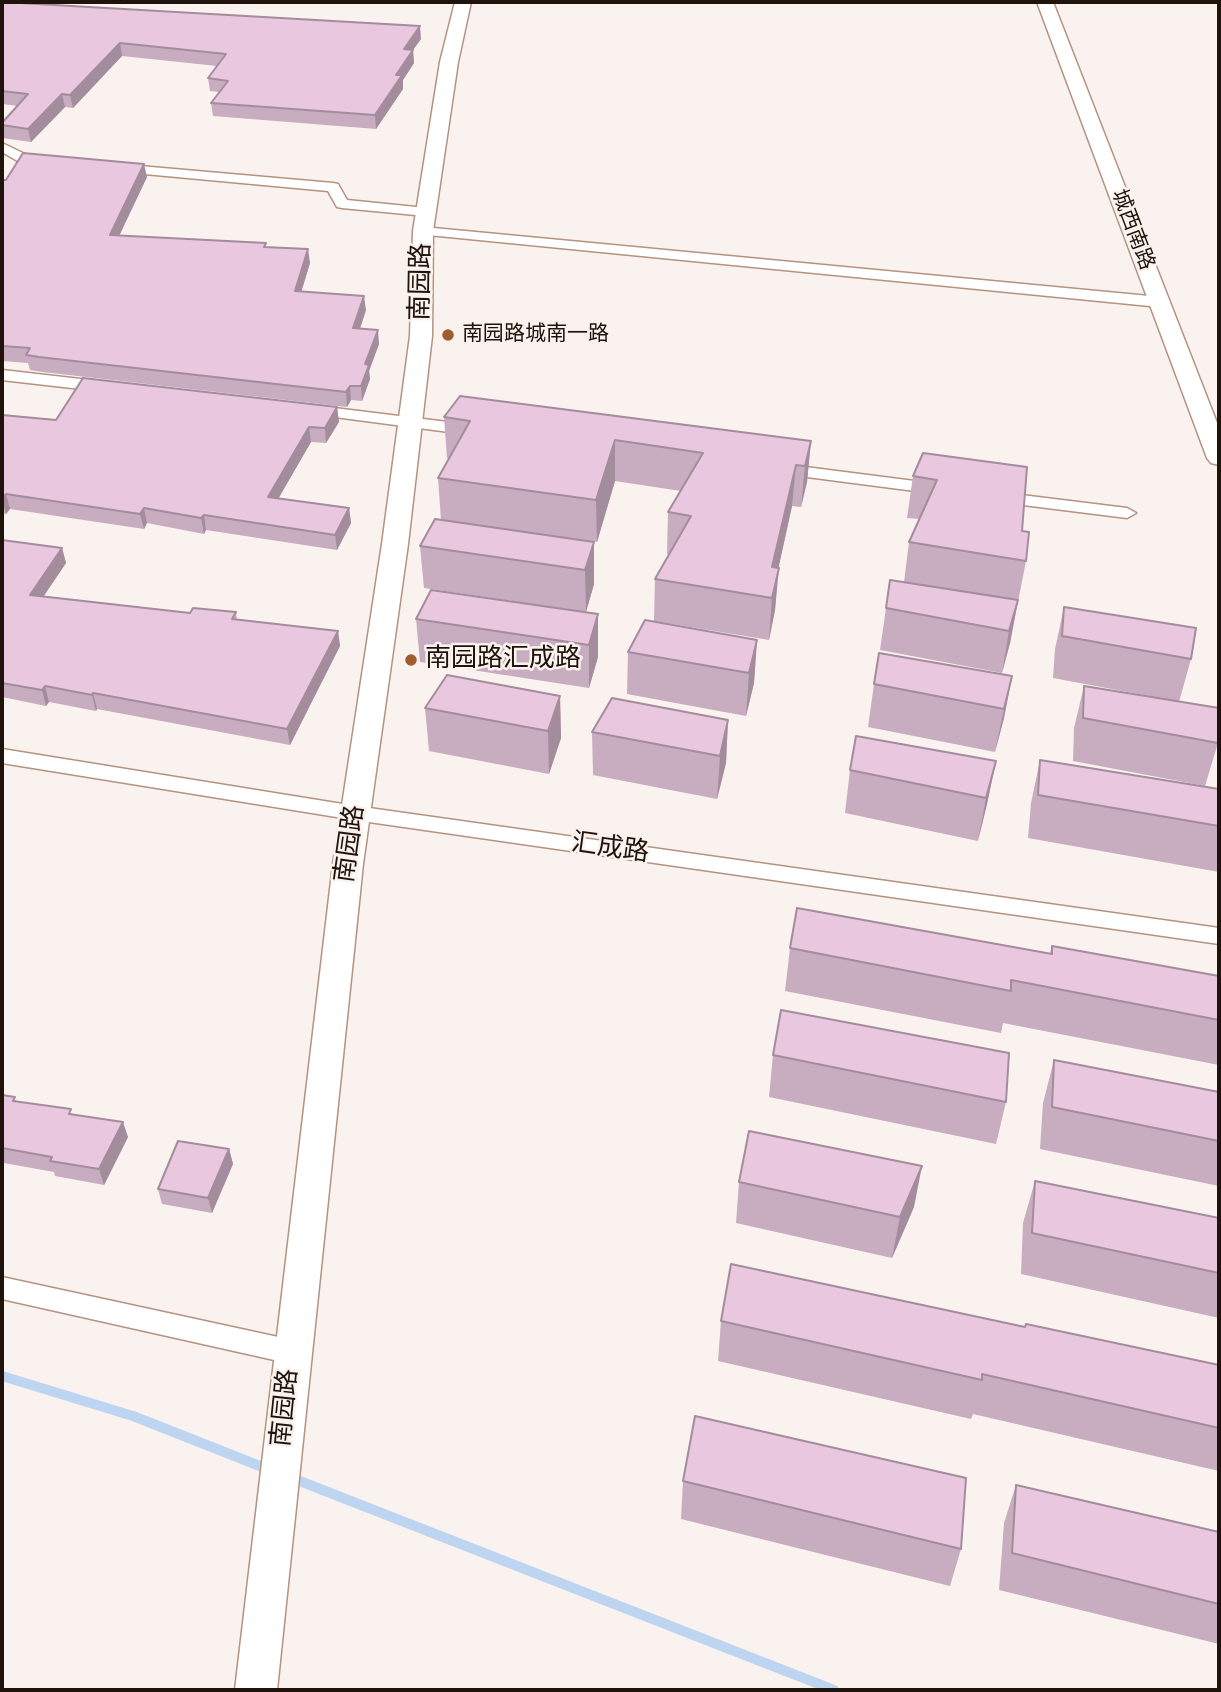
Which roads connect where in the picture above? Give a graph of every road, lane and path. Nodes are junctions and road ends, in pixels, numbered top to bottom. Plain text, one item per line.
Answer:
1 (463, 2) edge
2 (1045, 2) edge
3 (1059, 2) edge
4 (2, 148) edge
5 (68, 164) edge
6 (96, 166) edge
7 (424, 222) junction
8 (1160, 302) junction
9 (1203, 362) dead end
10 (2, 375) edge
11 (124, 389) edge
12 (287, 408) edge
13 (409, 422) junction
14 (492, 432) edge
15 (1219, 458) edge
16 (768, 468) edge
17 (1128, 513) dead end
18 (2, 756) edge
19 (355, 813) junction
20 (1219, 936) edge
21 (2, 1288) edge
22 (291, 1367) junction
23 (256, 1690) edge

1 - 7 street, 南园路
2 - 8 street, 城西南路
3 - 9 street, 城西南路
4 - 5 street
6 - 7 street
7 - 8 street
7 - 13 street, 南园路
8 - 15 street, 城西南路
10 - 11 street
12 - 13 street
13 - 14 street
13 - 19 street, 南园路
16 - 17 street
18 - 19 street, 汇成路
19 - 20 street, 汇成路
19 - 22 street, 南园路
21 - 22 street
22 - 23 street, 南园路

